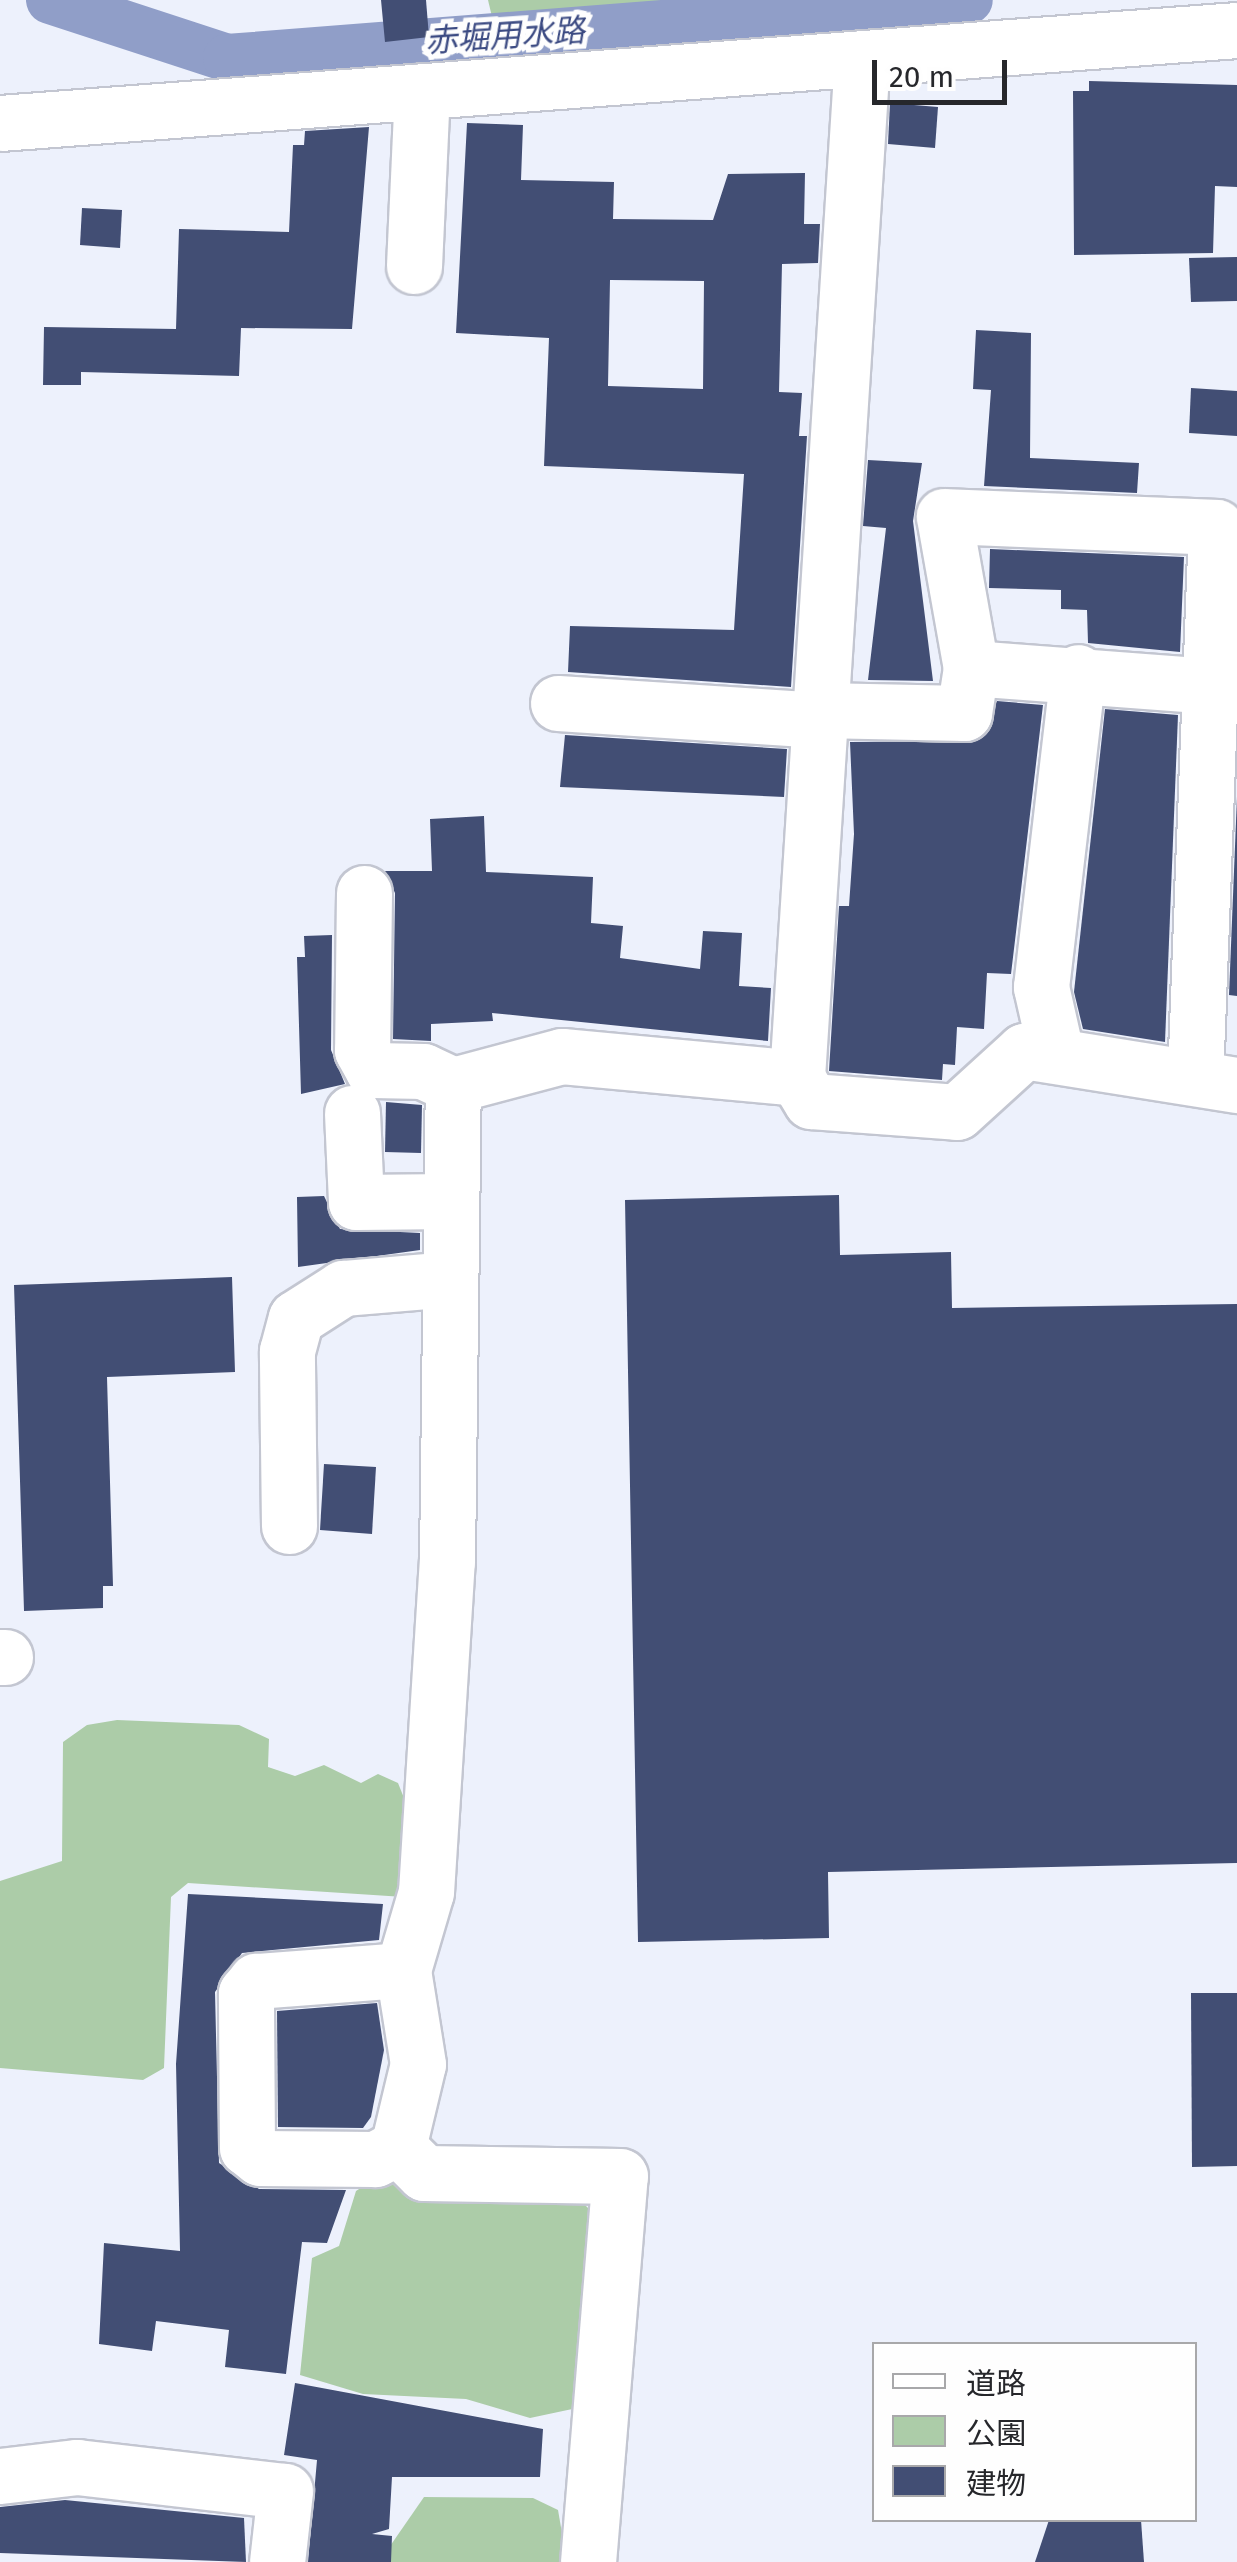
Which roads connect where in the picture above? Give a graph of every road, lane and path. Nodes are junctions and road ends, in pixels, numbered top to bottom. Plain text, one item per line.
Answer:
1 (1237, 30) edge
2 (862, 58) junction
3 (422, 91) junction
4 (0, 123) edge
5 (414, 266) dead end
6 (971, 668) junction
7 (1078, 672) junction
8 (1209, 686) junction
9 (558, 703) dead end
10 (820, 715) junction
11 (364, 893) dead end
12 (1056, 1053) junction
13 (796, 1078) junction
14 (1216, 1082) edge
15 (452, 1085) junction
16 (352, 1113) dead end
17 (452, 1201) junction
18 (450, 1280) junction
19 (290, 1526) dead end
20 (402, 1970) junction
21 (398, 2148) junction
22 (0, 2476) edge
23 (277, 2562) edge
24 (588, 2562) edge

1 - 2 street
2 - 3 street
2 - 10 street
3 - 4 street
3 - 5 street
6 - 7 street
6 - 8 street
6 - 10 street
7 - 8 street
7 - 12 street
8 - 14 street
9 - 10 street
10 - 13 street
11 - 15 street
12 - 13 street
12 - 14 street
13 - 15 street
15 - 17 street
16 - 17 street
17 - 18 street
18 - 19 street
18 - 20 street
20 - 21 street
20 - 21 street
21 - 24 street
22 - 23 street

